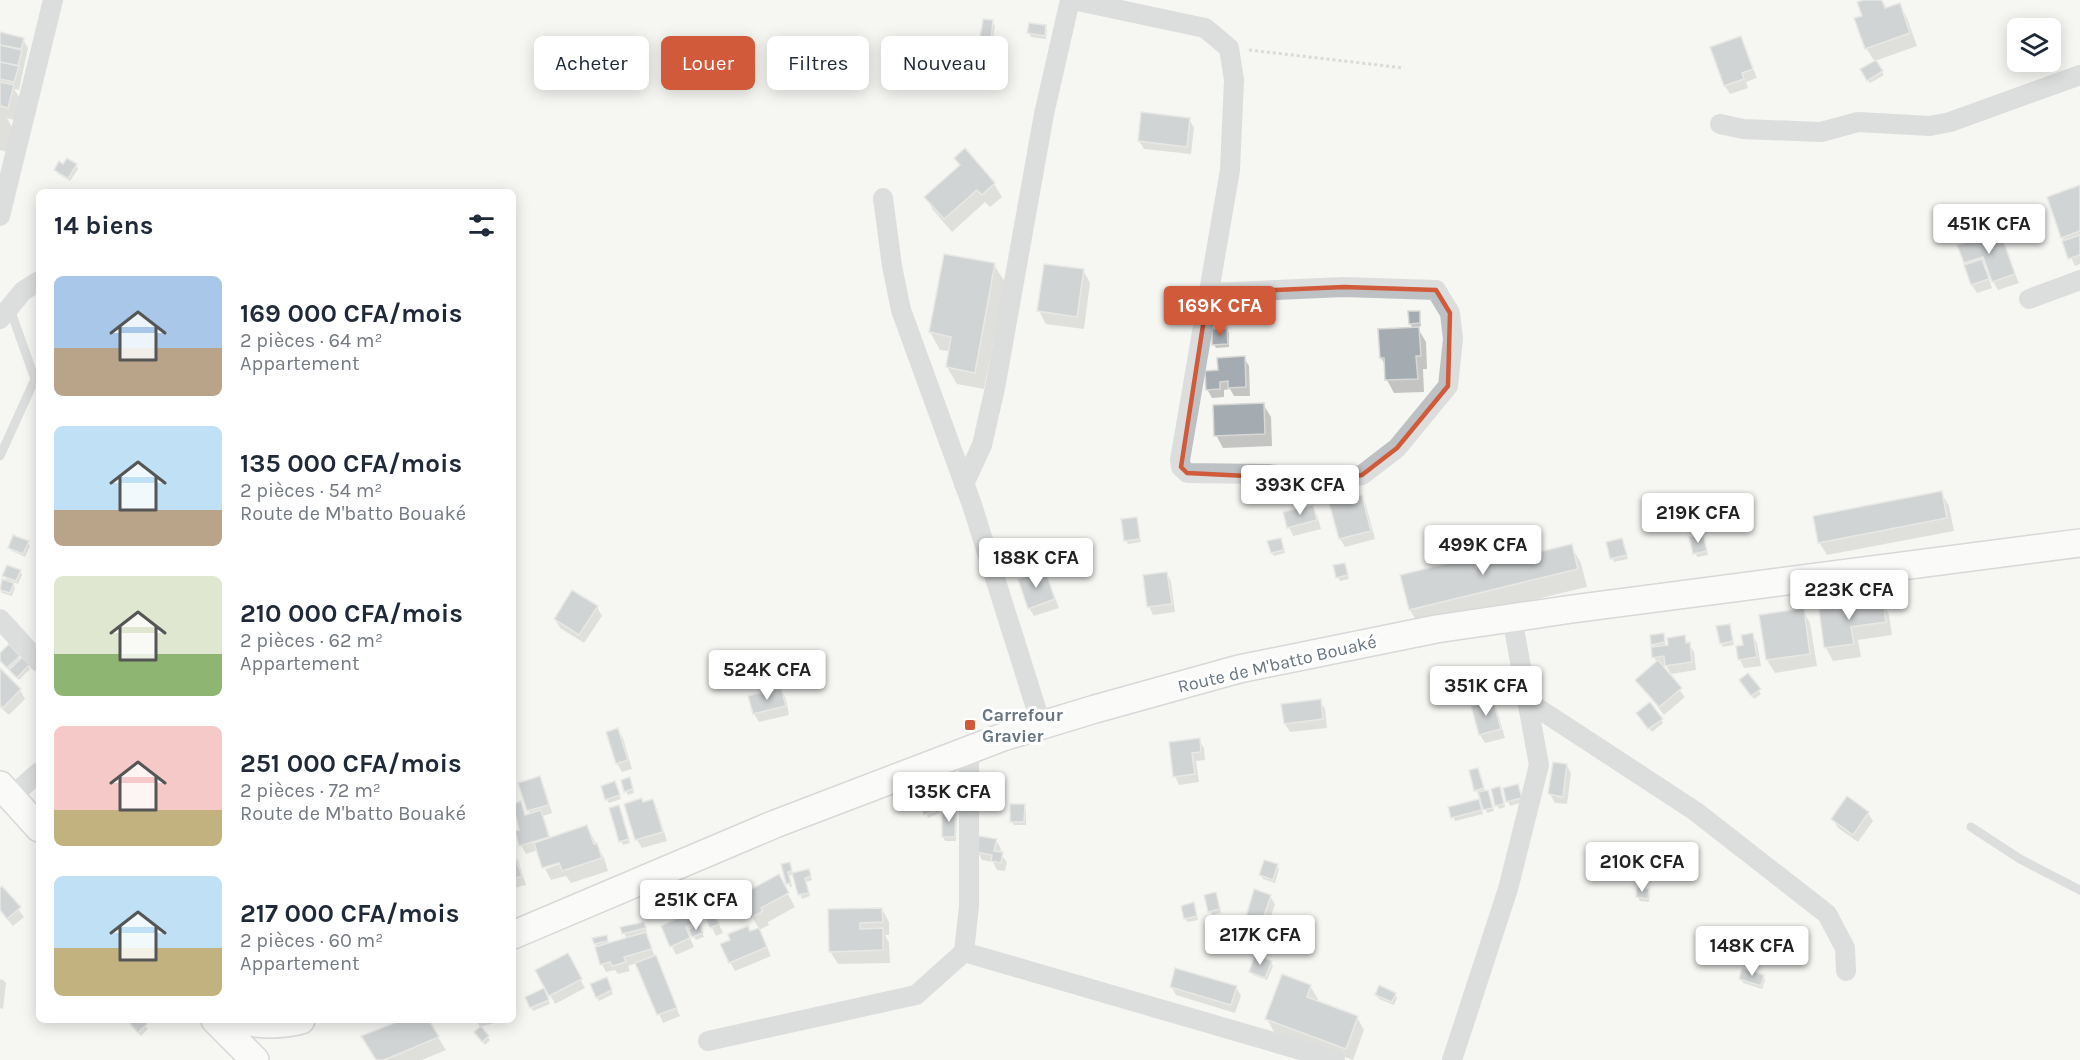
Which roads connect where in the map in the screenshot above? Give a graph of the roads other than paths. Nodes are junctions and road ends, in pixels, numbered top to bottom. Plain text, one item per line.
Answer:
1 (53, 0) edge
2 (1072, 0) edge
3 (2080, 75) edge
4 (1720, 124) dead end
5 (883, 198) dead end
6 (0, 216) edge
7 (2080, 280) edge
8 (36, 283) edge
9 (1209, 293) junction
10 (2029, 299) dead end
11 (5, 313) edge
12 (0, 456) edge
13 (964, 484) junction
14 (2080, 543) edge
15 (1512, 618) junction
16 (0, 619) edge
17 (36, 659) edge
18 (1527, 701) junction
19 (1041, 724) junction
20 (969, 750) junction
21 (36, 774) edge
22 (5, 791) edge
23 (36, 825) edge
24 (1971, 827) dead end
25 (2080, 890) edge
26 (516, 934) edge
27 (964, 952) junction
28 (1846, 971) dead end
29 (218, 1023) edge
30 (253, 1023) edge
31 (291, 1023) edge
32 (708, 1041) dead end
33 (255, 1060) edge
34 (1335, 1060) edge
35 (1452, 1060) edge

1 - 6 street
2 - 9 street
2 - 13 street
3 - 4 street
5 - 13 street
7 - 10 street
8 - 11 street
9 - 9 street
11 - 12 lane
13 - 19 street
14 - 15 street, Route de M'batto Bouaké
15 - 18 street
15 - 19 street, Route de M'batto Bouaké
16 - 17 street
18 - 28 street
18 - 35 street
19 - 20 street, Route de M'batto Bouaké
20 - 26 street, Route de M'batto Bouaké
20 - 27 street
21 - 22 street
22 - 23 street
24 - 25 lane
27 - 32 street
27 - 34 street
29 - 33 street
30 - 31 street

